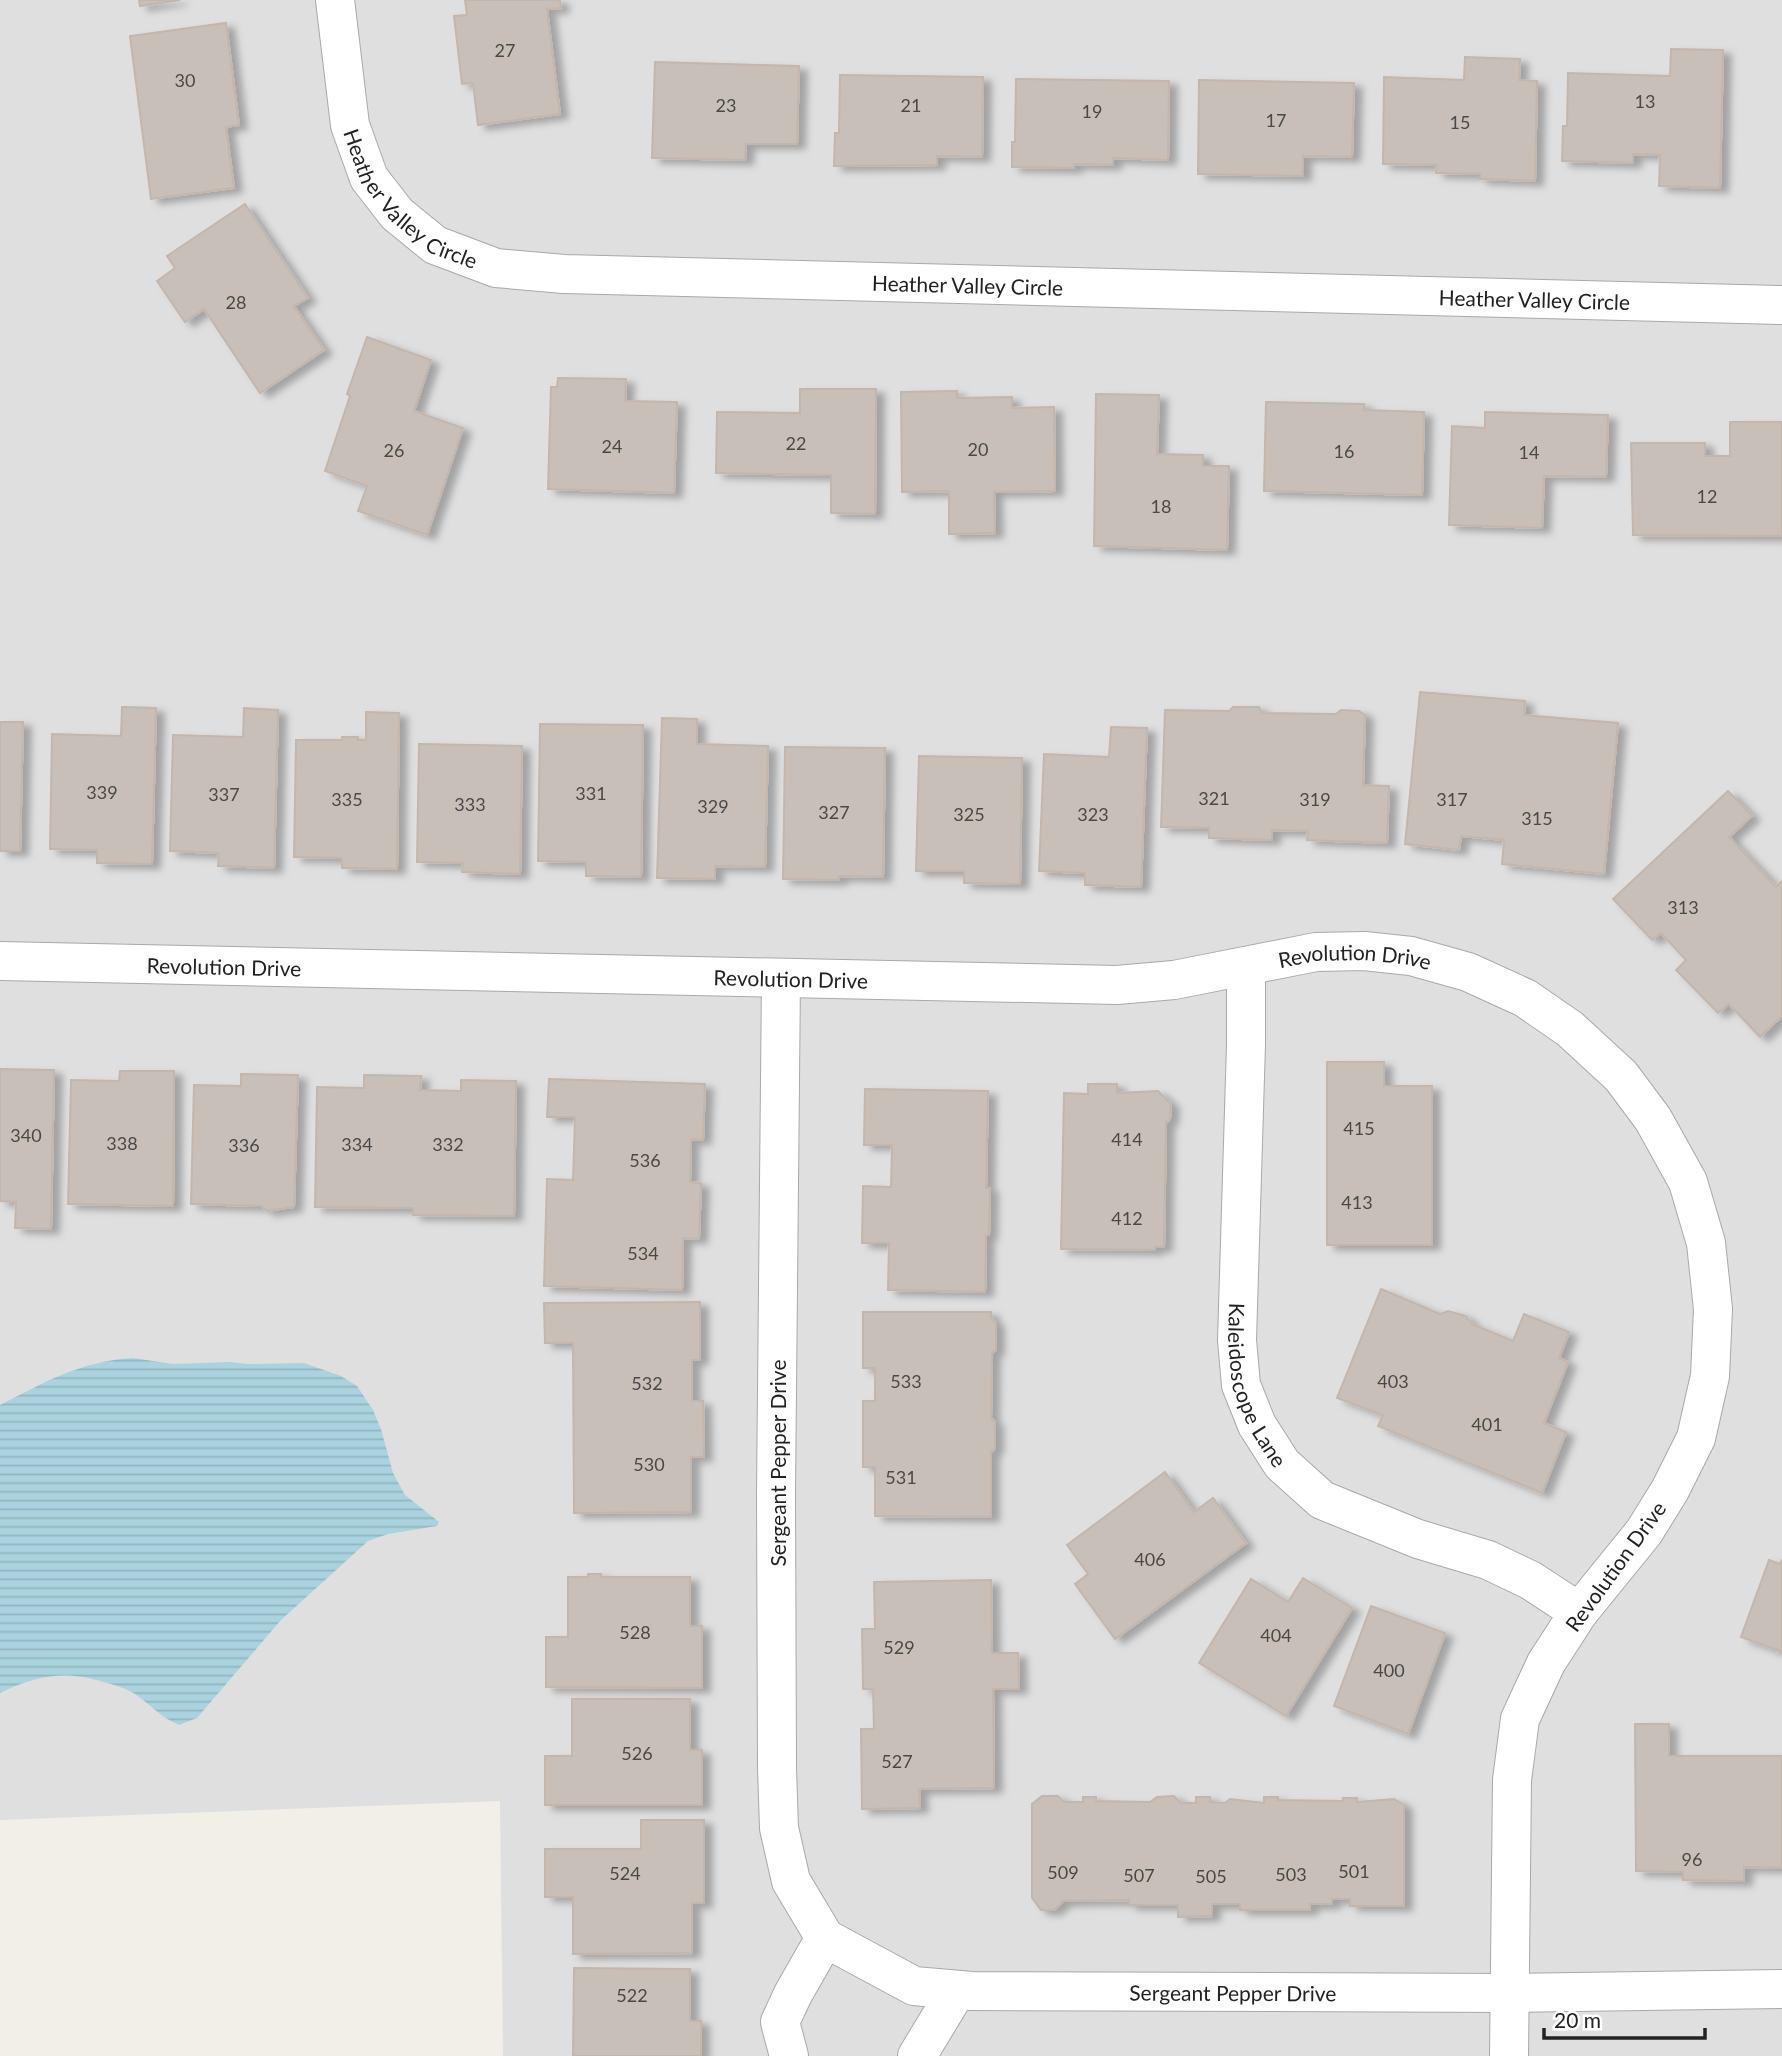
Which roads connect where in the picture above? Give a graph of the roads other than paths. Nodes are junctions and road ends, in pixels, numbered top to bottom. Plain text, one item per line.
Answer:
1 (335, 0) edge
2 (1782, 304) edge
3 (0, 961) edge
4 (1247, 967) junction
5 (781, 978) junction
6 (1579, 1612) junction
7 (825, 1938) junction
8 (1782, 1989) edge
9 (957, 1990) junction
10 (1510, 1993) junction
11 (789, 2056) edge
12 (917, 2056) edge
13 (1509, 2056) edge

1 - 2 street, Heather Valley Circle
3 - 5 street, Revolution Drive
4 - 5 street, Revolution Drive
4 - 6 street, Kaleidoscope Lane
4 - 6 street, Revolution Drive
5 - 7 street, Sergeant Pepper Drive
6 - 10 street, Revolution Drive
7 - 9 street, Sergeant Pepper Drive
7 - 11 street
8 - 10 street, Sergeant Pepper Drive
9 - 10 street, Sergeant Pepper Drive
9 - 12 street
10 - 13 street, Revolution Drive

